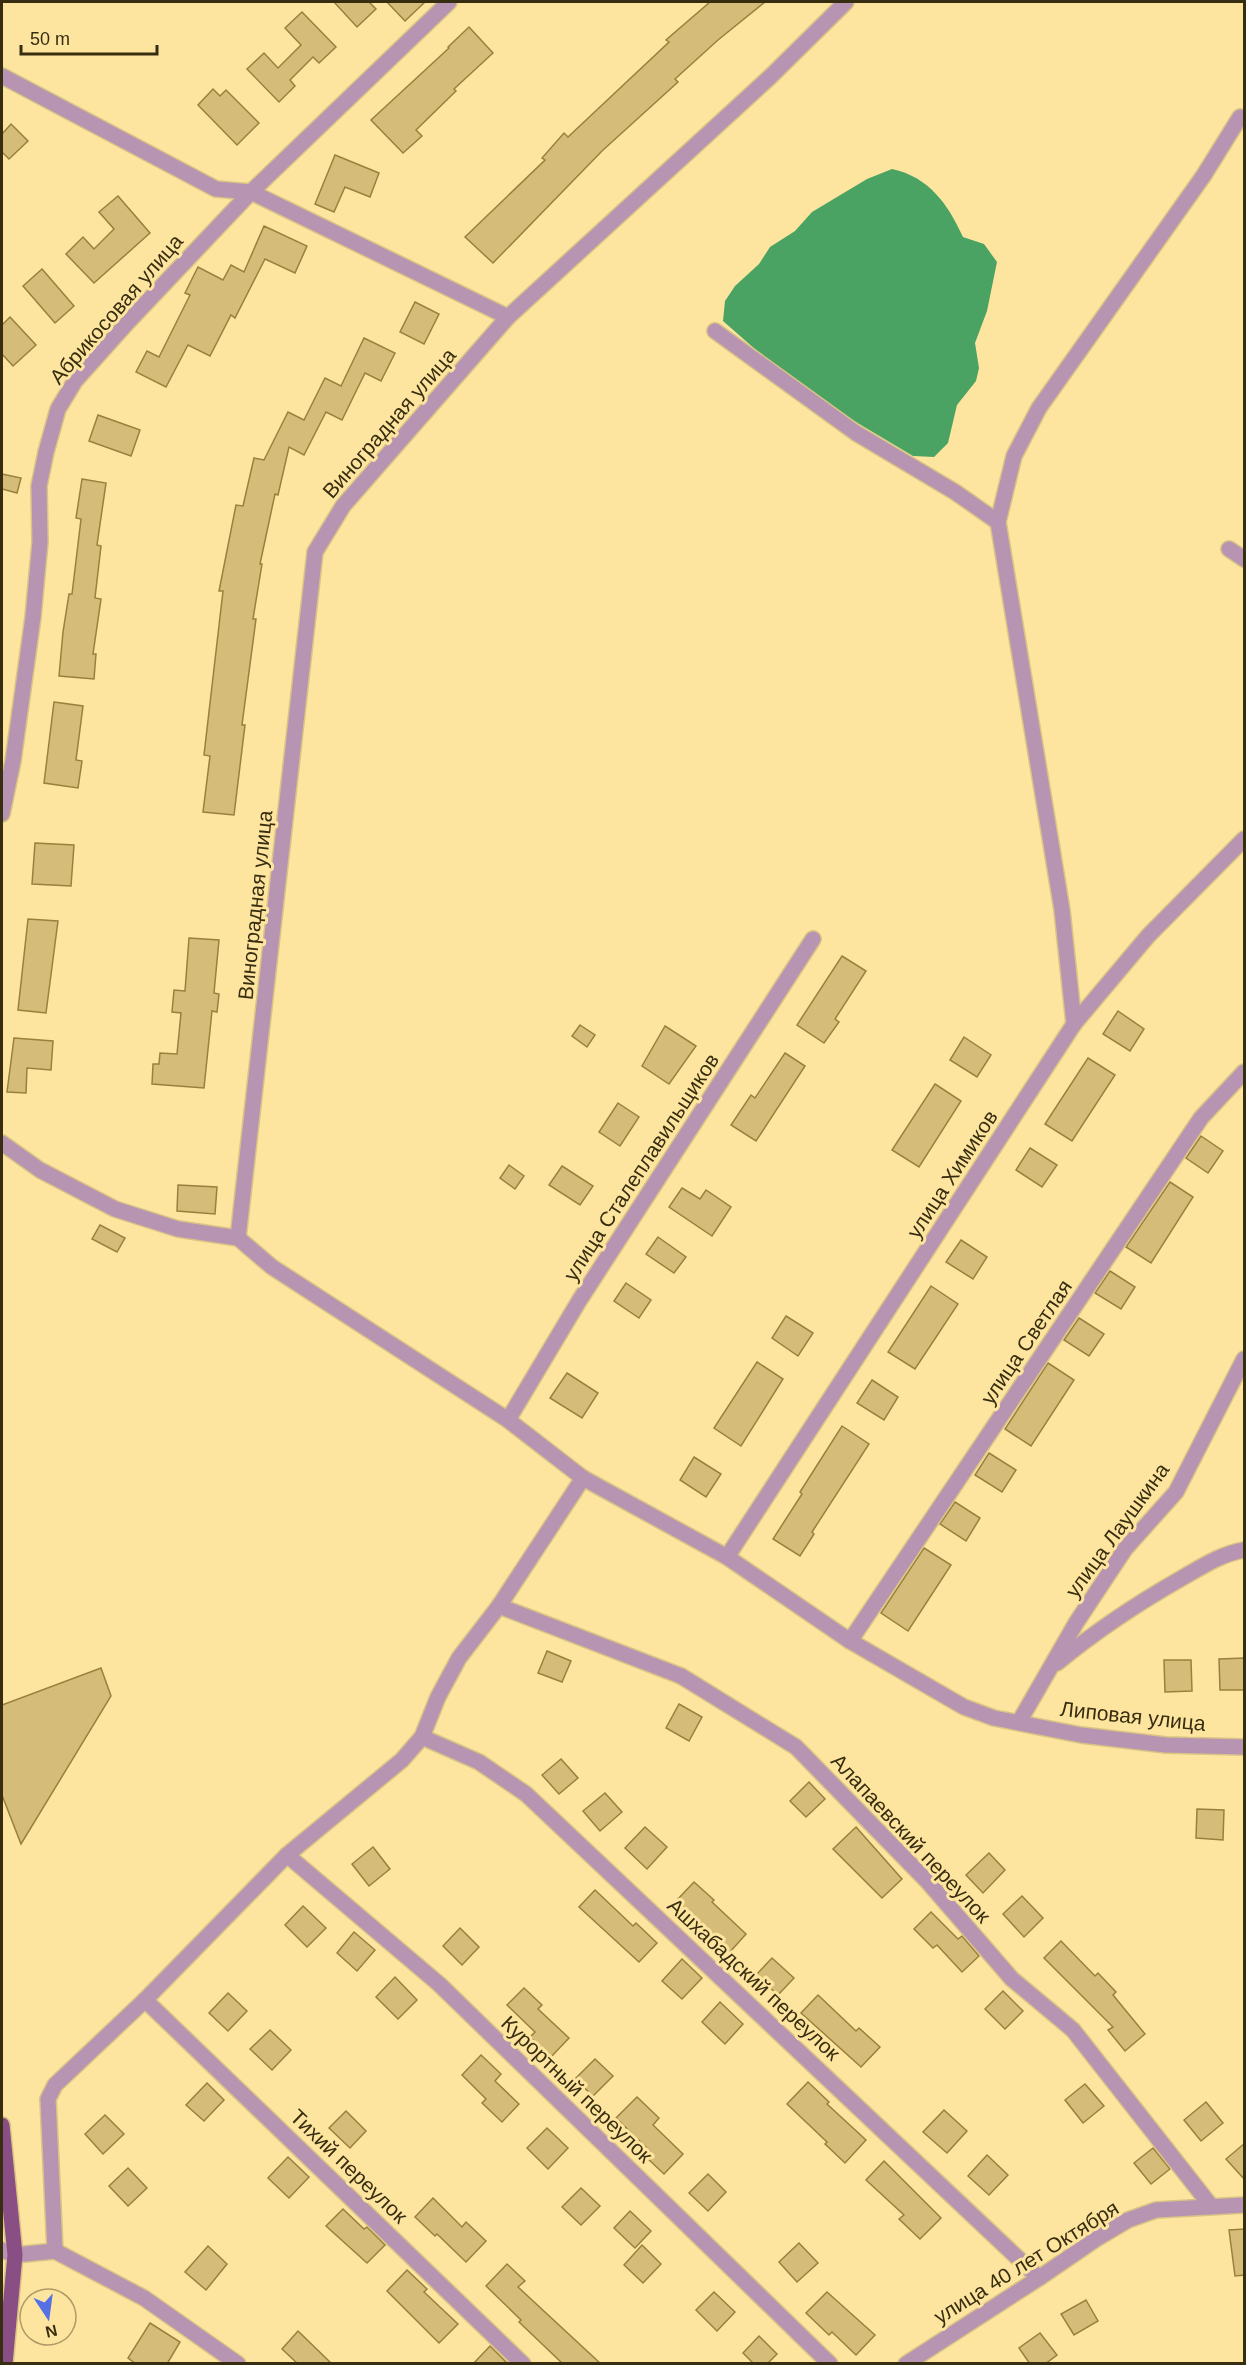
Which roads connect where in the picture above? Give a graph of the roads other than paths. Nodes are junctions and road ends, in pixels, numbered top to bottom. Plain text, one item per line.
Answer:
1 (449, 2) edge
2 (846, 2) edge
3 (2, 76) edge
4 (1240, 117) dead end
5 (251, 192) junction
6 (508, 317) junction
7 (715, 331) dead end
8 (998, 522) junction
9 (1229, 549) dead end
10 (1245, 559) edge
11 (2, 814) edge
12 (1245, 839) edge
13 (813, 939) dead end
14 (1074, 1024) junction
15 (1245, 1072) edge
16 (2, 1143) edge
17 (238, 1238) junction
18 (1245, 1359) edge
19 (508, 1420) junction
20 (583, 1479) junction
21 (1245, 1551) edge
22 (727, 1557) junction
23 (500, 1606) junction
24 (850, 1641) junction
25 (1050, 1669) junction
26 (1018, 1722) junction
27 (422, 1737) junction
28 (1245, 1747) edge
29 (287, 1855) junction
30 (144, 2000) junction
31 (2, 2125) edge
32 (1245, 2205) edge
33 (1211, 2206) junction
34 (55, 2251) junction
35 (8, 2252) edge
36 (1039, 2278) junction
37 (5, 2364) edge
38 (238, 2364) edge
39 (523, 2364) edge
40 (830, 2364) edge
41 (906, 2364) edge

1 - 5 street, Абрикосовая улица
2 - 6 street, Виноградная улица
3 - 5 street
4 - 8 street
5 - 6 street
5 - 11 street, Абрикосовая улица
6 - 17 street, Виноградная улица
7 - 8 street
8 - 14 street
9 - 10 street
12 - 14 street, улица Химиков
13 - 19 street, улица Сталеплавильщиков
14 - 22 street, улица Химиков
15 - 24 street, улица Светлая
16 - 17 street
17 - 19 street, Липовая улица
18 - 25 street, улица Лаушкина
19 - 20 street, Липовая улица
20 - 22 street, Липовая улица
20 - 23 street
21 - 25 street
22 - 24 street, Липовая улица
23 - 27 street
23 - 33 street, Алапаевский переулок
24 - 26 street, Липовая улица
25 - 26 street, улица Лаушкина
26 - 28 street, Липовая улица
27 - 29 street
27 - 36 street, Ашхабадский переулок
29 - 30 street
29 - 40 street, Курортный переулок
30 - 34 street
30 - 39 street, Тихий переулок
31 - 35 main road
32 - 33 street, улица 40 лет Октября
33 - 36 street, улица 40 лет Октября
34 - 35 street
34 - 38 street
35 - 37 main road
36 - 41 street, улица 40 лет Октября

